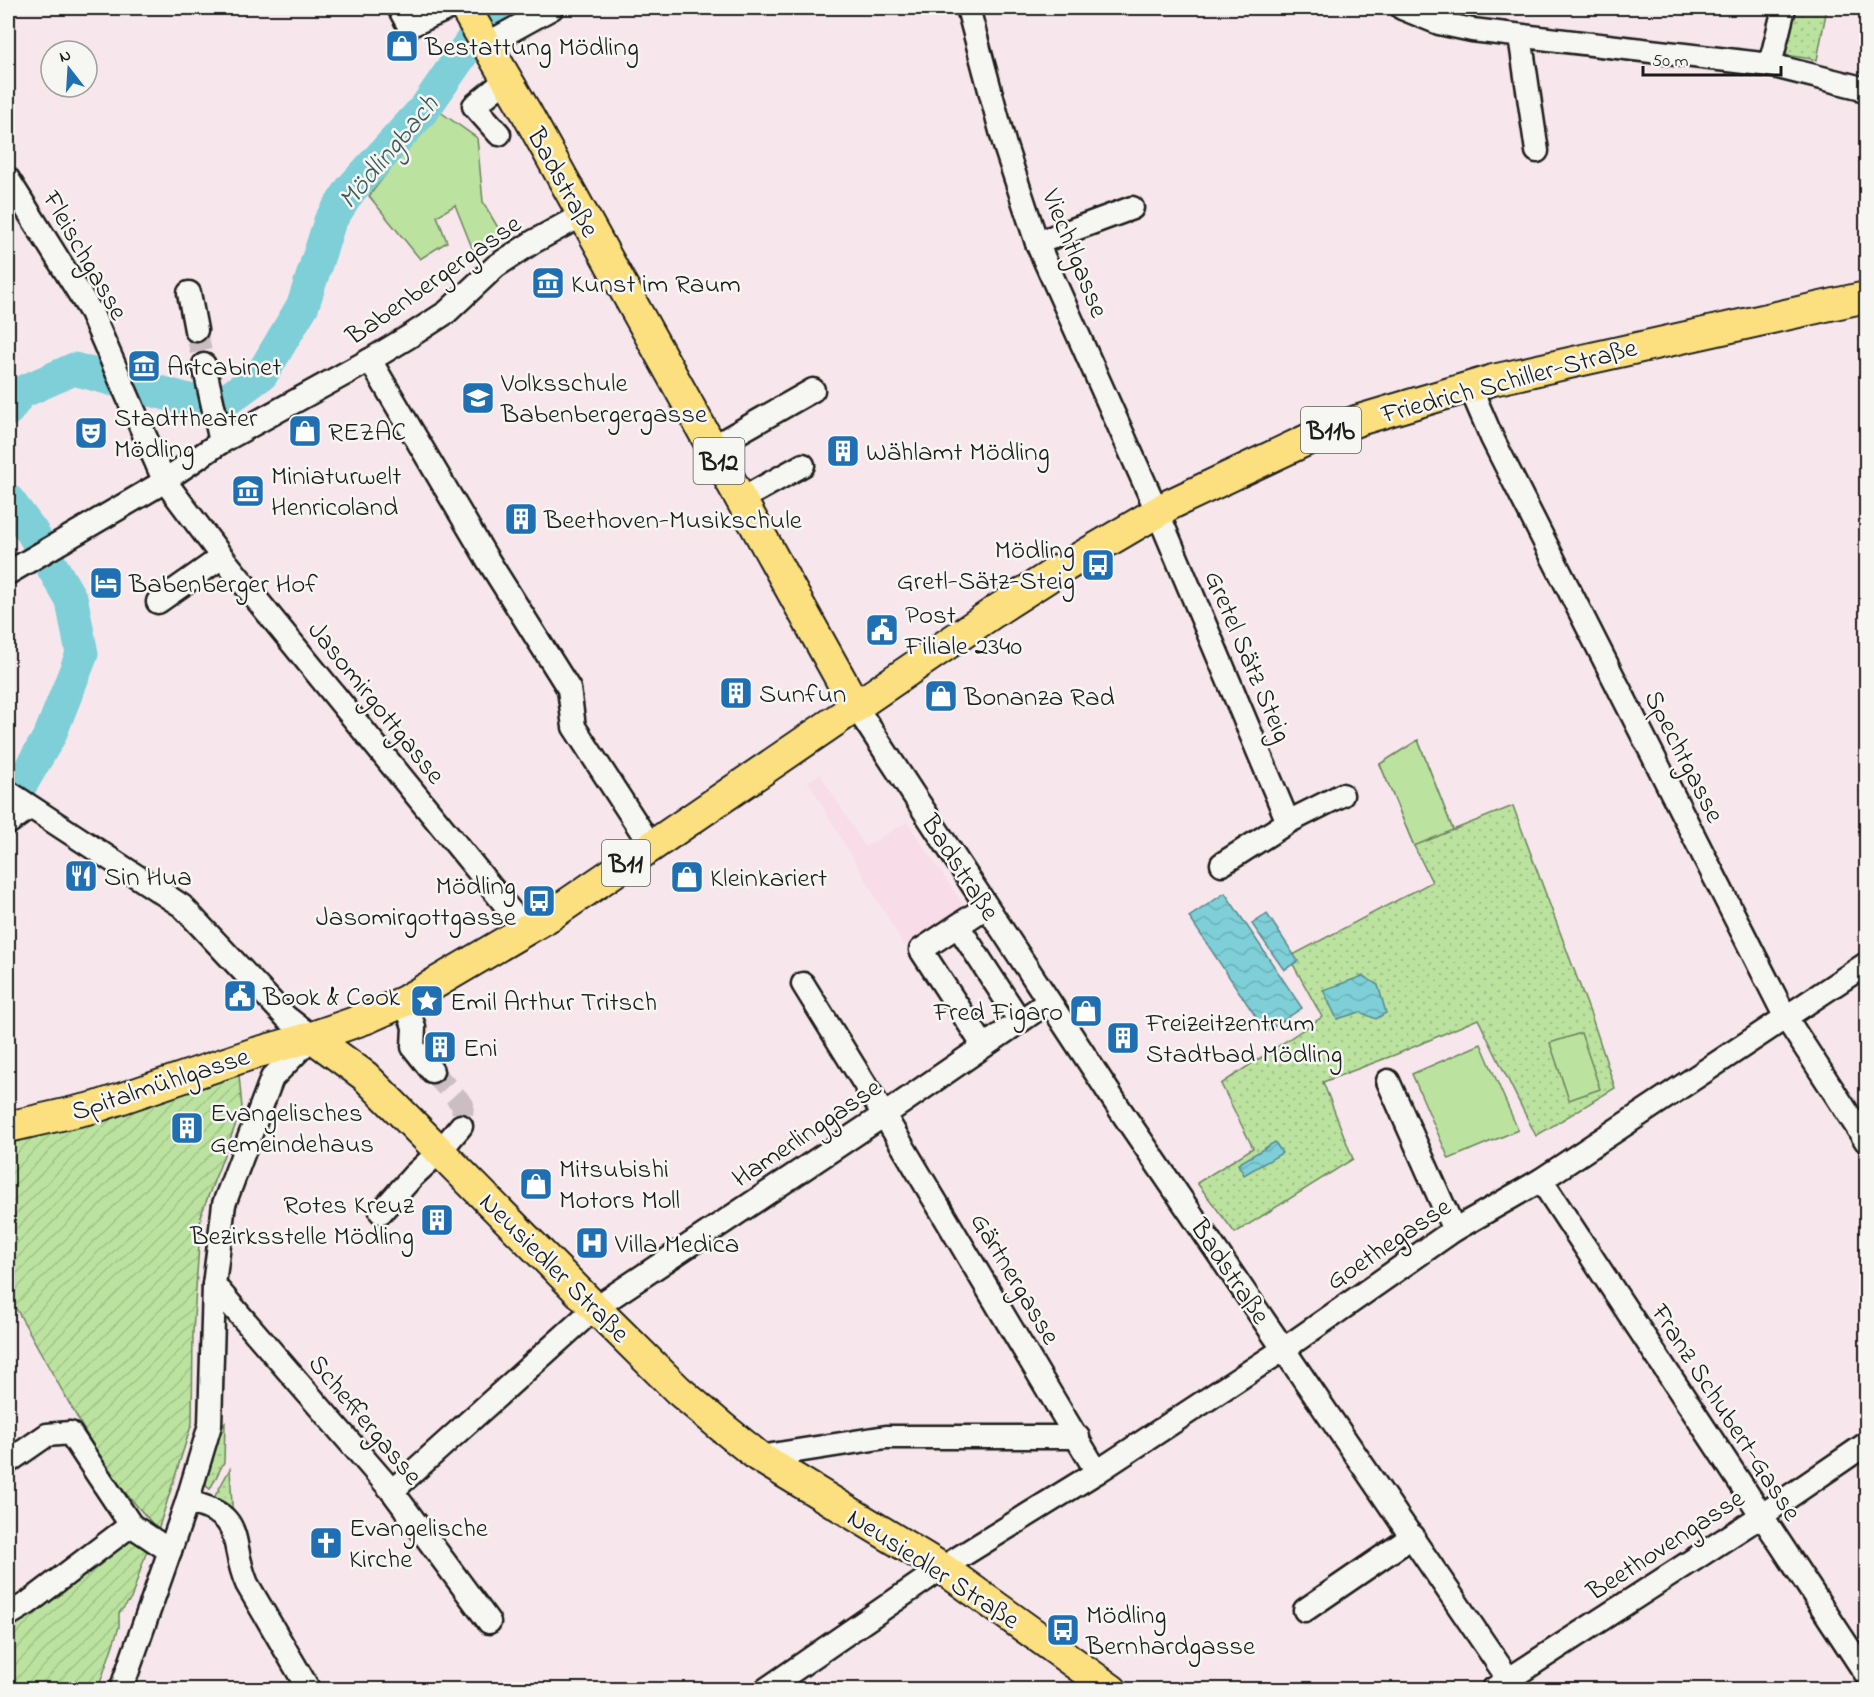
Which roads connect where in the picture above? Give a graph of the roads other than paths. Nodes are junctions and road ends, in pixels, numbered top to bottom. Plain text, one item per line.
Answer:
1 (399, 8) edge
2 (552, 8) edge
3 (968, 8) edge
4 (1784, 8) edge
5 (1411, 12) edge
6 (470, 23) edge
7 (1520, 36) junction
8 (1770, 65) junction
9 (506, 80) junction
10 (1866, 92) edge
11 (499, 134) dead end
12 (1538, 151) dead end
13 (8, 179) edge
14 (1132, 208) dead end
15 (582, 215) junction
16 (1037, 243) junction
17 (189, 293) dead end
18 (1866, 297) edge
19 (196, 330) tunnel mouth
20 (370, 360) junction
21 (206, 376) tunnel mouth
22 (1470, 387) junction
23 (813, 390) dead end
24 (221, 442) junction
25 (711, 448) junction
26 (803, 465) dead end
27 (160, 484) junction
28 (740, 500) junction
29 (1157, 512) junction
30 (222, 557) junction
31 (8, 573) edge
32 (158, 602) dead end
33 (856, 707) junction
34 (1342, 795) dead end
35 (20, 801) edge
36 (1288, 822) junction
37 (8, 823) edge
38 (651, 846) junction
39 (1222, 864) dead end
40 (986, 907) junction
41 (958, 926) junction
42 (526, 930) junction
43 (1866, 964) edge
44 (803, 984) dead end
45 (1048, 1002) junction
46 (409, 1014) junction
47 (1786, 1018) junction
48 (1020, 1021) junction
49 (312, 1037) junction
50 (983, 1045) junction
51 (432, 1071) tunnel mouth
52 (1388, 1081) dead end
53 (884, 1115) junction
54 (461, 1126) dead end
55 (8, 1127) edge
56 (1866, 1141) edge
57 (440, 1151) junction
58 (1541, 1180) junction
59 (381, 1212) dead end
60 (1454, 1230) junction
61 (214, 1286) junction
62 (595, 1308) junction
63 (1284, 1348) junction
64 (1078, 1437) junction
65 (1866, 1444) edge
66 (759, 1457) junction
67 (8, 1462) edge
68 (1097, 1472) junction
69 (392, 1491) junction
70 (187, 1502) junction
71 (1761, 1516) junction
72 (131, 1525) junction
73 (1413, 1536) junction
74 (170, 1551) junction
75 (942, 1568) junction
76 (1305, 1610) dead end
77 (8, 1615) edge
78 (489, 1622) dead end
79 (1860, 1650) edge
80 (1866, 1674) edge
81 (1506, 1686) edge
82 (121, 1689) edge
83 (309, 1689) edge
84 (765, 1689) edge
85 (1112, 1689) edge

1 - 6 street
2 - 6 street
3 - 16 street, Viechtlgasse
4 - 8 street
5 - 7 street
6 - 9 main road, Badstraße / B12
7 - 8 street
7 - 12 street
8 - 10 street
9 - 11 street
9 - 15 main road, Badstraße / B12
13 - 27 street, Fleischgasse
14 - 16 street
15 - 20 street, Babenbergergasse
15 - 25 main road, Badstraße / B12
16 - 29 street, Viechtlgasse
17 - 19 street
18 - 22 main road, Friedrich Schiller-Straße / B11b
20 - 24 street, Babenbergergasse
20 - 38 street
21 - 24 street
22 - 29 main road, Friedrich Schiller-Straße / B11b
22 - 47 street, Spechtgasse
23 - 25 street
24 - 27 street, Babenbergergasse
25 - 28 main road, Badstraße / B12
26 - 28 street
27 - 30 street, Jasomirgottgasse
27 - 31 street, Babenbergergasse
28 - 33 main road, Badstraße / B12
29 - 33 main road, Friedrich Schiller-Straße / B11b
29 - 36 street, Gretel Sätz Steig
30 - 32 street
30 - 42 street, Jasomirgottgasse
33 - 38 main road, Friedrich Schiller-Straße / B11
33 - 40 street, Badstraße
34 - 36 street
35 - 37 street
35 - 49 street, Neusiedler Straße
36 - 39 street
38 - 42 main road, Friedrich Schiller-Straße / B11
40 - 41 street
40 - 45 street, Badstraße
41 - 48 street
41 - 50 street
42 - 46 main road, Friedrich Schiller-Straße / B11
43 - 47 street, Goethegasse
44 - 53 street, Gärtnergasse
45 - 48 street, Hamerlinggasse
45 - 63 street, Badstraße
46 - 49 main road, Friedrich Schiller-Straße / B11
46 - 51 street
47 - 56 street, Spechtgasse
47 - 58 street, Goethegasse
48 - 50 street, Hamerlinggasse
49 - 55 main road, Spitalmühlgasse / B11
49 - 57 main road, Neusiedler Straße
49 - 61 street
50 - 53 street, Hamerlinggasse
52 - 60 street
53 - 62 street, Hamerlinggasse
53 - 64 street, Gärtnergasse
54 - 57 street
57 - 59 street
57 - 62 main road, Neusiedler Straße
58 - 60 street, Goethegasse
58 - 71 street, Franz Schubert-Gasse
60 - 63 street, Goethegasse
61 - 69 street, Scheffergasse
61 - 70 street
62 - 66 main road, Neusiedler Straße
62 - 69 street, Hamerlinggasse
63 - 68 street, Goethegasse
63 - 73 street, Badstraße
64 - 66 street
64 - 68 street, Gärtnergasse
65 - 71 street, Beethovengasse
66 - 75 main road, Neusiedler Straße
67 - 72 street
68 - 75 street, Goethegasse
69 - 78 street, Scheffergasse
70 - 74 street
70 - 83 street
71 - 79 street, Franz Schubert-Gasse
71 - 81 street, Beethovengasse
72 - 74 street
72 - 77 street
73 - 76 street
73 - 81 street, Badstraße
74 - 82 street
75 - 84 street, Goethegasse
75 - 85 main road, Neusiedler Straße
79 - 80 street, Franz Schubert-Gasse

